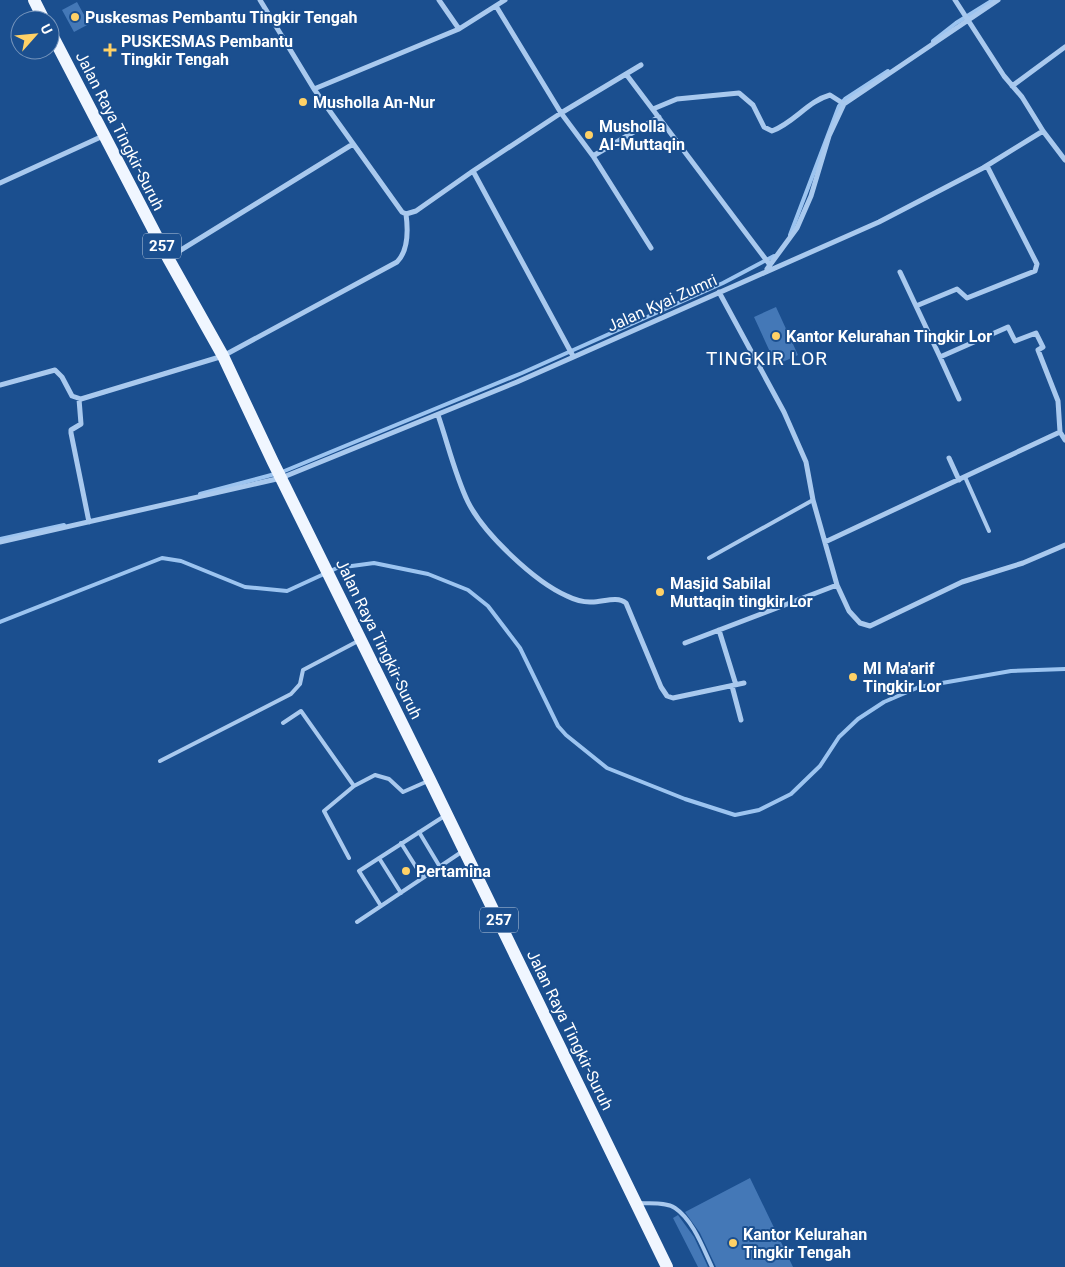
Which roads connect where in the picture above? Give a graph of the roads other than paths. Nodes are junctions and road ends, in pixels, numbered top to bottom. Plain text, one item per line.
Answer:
1 (260, 0) edge
2 (439, 0) edge
3 (505, 0) edge
4 (955, 0) edge
5 (998, 0) edge
6 (496, 6) junction
7 (966, 20) junction
8 (459, 29) junction
9 (1065, 47) edge
10 (60, 50) edge
11 (641, 65) dead end
12 (626, 74) junction
13 (1012, 86) junction
14 (314, 89) junction
15 (844, 103) junction
16 (653, 109) junction
17 (561, 113) junction
18 (659, 117) junction
19 (1043, 131) junction
20 (104, 136) junction
21 (353, 144) junction
22 (593, 156) junction
23 (1065, 160) edge
24 (987, 166) junction
25 (473, 171) junction
26 (0, 183) edge
27 (406, 214) junction
28 (651, 248) dead end
29 (168, 258) junction
30 (770, 265) junction
31 (765, 271) junction
32 (900, 272) dead end
33 (719, 292) junction
34 (916, 306) junction
35 (572, 355) junction
36 (223, 356) junction
37 (940, 357) junction
38 (0, 386) edge
39 (79, 399) junction
40 (960, 399) dead end
41 (438, 415) junction
42 (1060, 432) junction
43 (1065, 440) edge
44 (949, 458) dead end
45 (280, 477) junction
46 (965, 477) junction
47 (958, 480) junction
48 (813, 500) junction
49 (90, 522) junction
50 (990, 531) dead end
51 (0, 542) edge
52 (825, 542) junction
53 (1065, 545) edge
54 (709, 558) dead end
55 (837, 585) junction
56 (719, 630) junction
57 (362, 639) junction
58 (685, 643) dead end
59 (744, 683) dead end
60 (734, 685) junction
61 (741, 720) dead end
62 (283, 724) dead end
63 (160, 761) dead end
64 (430, 780) junction
65 (354, 786) junction
66 (447, 814) junction
67 (419, 832) junction
68 (401, 843) junction
69 (465, 850) junction
70 (349, 858) dead end
71 (379, 858) junction
72 (440, 867) junction
73 (423, 878) junction
74 (401, 893) junction
75 (381, 906) junction
76 (357, 922) dead end
77 (635, 1202) junction
78 (667, 1267) edge
79 (712, 1267) edge

1 - 14 street
2 - 8 street
3 - 6 street
4 - 7 street
5 - 7 street
6 - 8 street
6 - 17 street
7 - 13 street
7 - 15 street
8 - 14 street
9 - 13 street
10 - 20 main road, Jalan Raya Tingkir-Suruh / 257
11 - 12 street
12 - 16 street
12 - 17 street
13 - 19 street
14 - 21 street
15 - 16 street
15 - 30 street
16 - 18 street
17 - 22 street
17 - 25 street
18 - 22 street
18 - 30 street
19 - 23 street
19 - 24 street, Jalan Kyai Zumri
20 - 26 street
20 - 29 main road, Jalan Raya Tingkir-Suruh / 257
21 - 27 street
21 - 29 street
22 - 28 street
24 - 31 street, Jalan Kyai Zumri
24 - 34 street
25 - 27 street
25 - 35 street
27 - 36 street
29 - 36 main road, Jalan Raya Tingkir-Suruh / 257
30 - 31 street
31 - 33 street, Jalan Kyai Zumri
32 - 34 street
33 - 35 street, Jalan Kyai Zumri
33 - 48 street
34 - 37 street
35 - 41 street, Jalan Kyai Zumri
36 - 39 street
36 - 45 main road, Jalan Raya Tingkir-Suruh / 257
37 - 40 street
37 - 42 street
38 - 39 street
39 - 49 street
41 - 45 street, Jalan Kyai Zumri
41 - 60 street
42 - 43 street
42 - 46 street
44 - 47 street
45 - 49 street, Jalan Kyai Zumri
45 - 57 main road, Jalan Raya Tingkir-Suruh / 257
46 - 47 street
46 - 50 lane
47 - 52 street
48 - 52 street
48 - 54 lane
49 - 51 street, Jalan Kyai Zumri
52 - 55 street
53 - 55 street
55 - 56 street
56 - 58 street
56 - 60 street
57 - 63 lane
57 - 64 main road, Jalan Raya Tingkir-Suruh / 257
59 - 60 street
60 - 61 street
62 - 65 lane
64 - 65 lane
64 - 66 main road, Jalan Raya Tingkir-Suruh / 257
65 - 70 lane
66 - 67 lane
66 - 69 main road, Jalan Raya Tingkir-Suruh / 257
67 - 68 lane
67 - 72 lane
68 - 71 lane
68 - 73 lane
69 - 72 lane
69 - 77 main road, Jalan Raya Tingkir-Suruh / 257
71 - 74 lane
71 - 75 lane
72 - 73 lane
73 - 74 lane
74 - 75 lane
75 - 76 lane
77 - 78 main road, Jalan Raya Tingkir-Suruh / 257
77 - 79 lane

